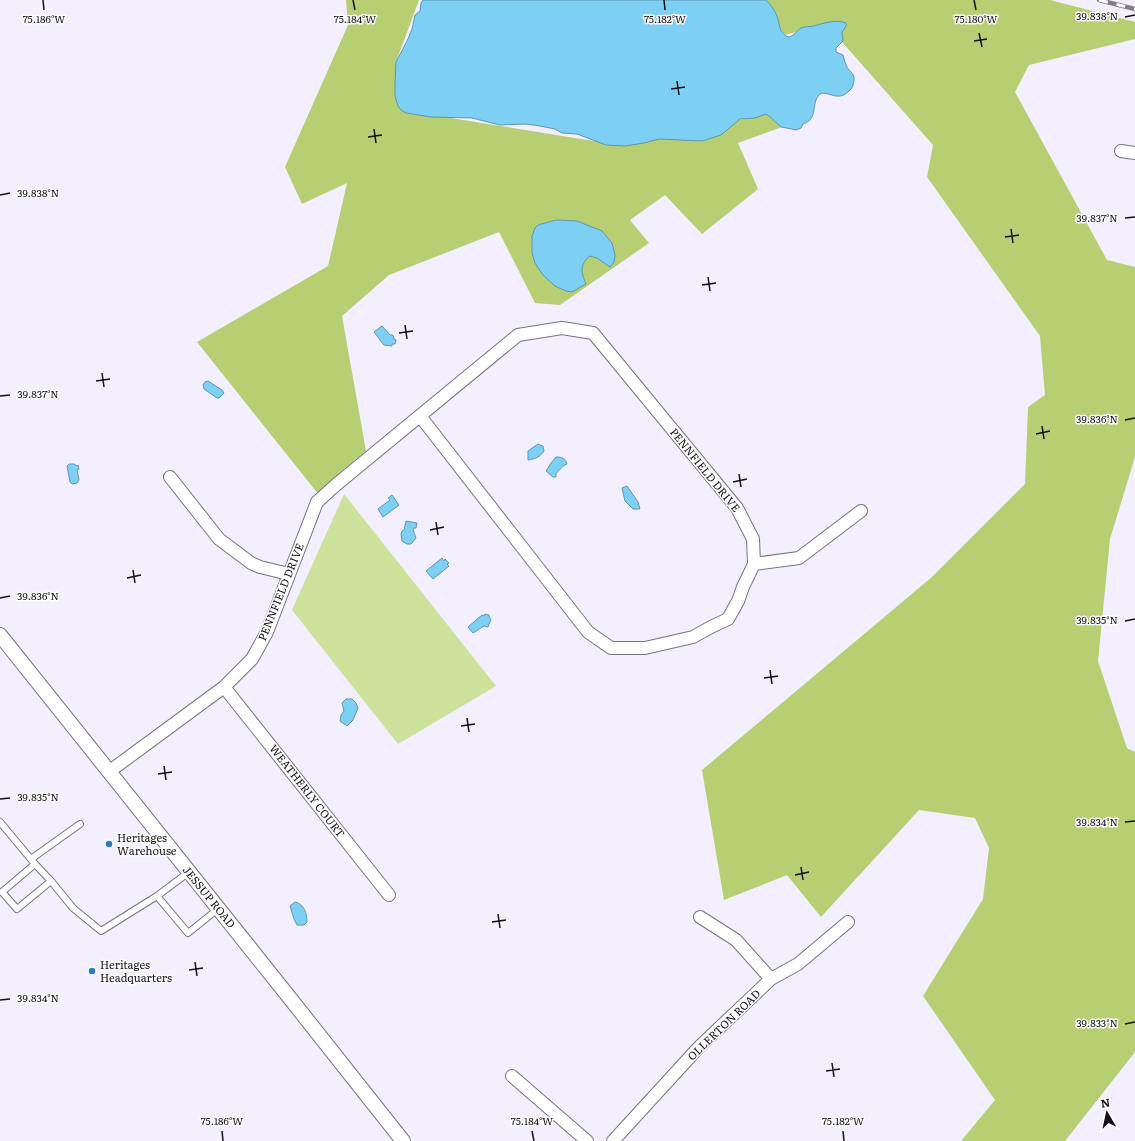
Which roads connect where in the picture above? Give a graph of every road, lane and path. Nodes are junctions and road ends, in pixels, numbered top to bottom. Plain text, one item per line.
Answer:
1 (1121, 151) dead end
2 (1135, 153) edge
3 (420, 416) junction
4 (170, 477) dead end
5 (861, 511) dead end
6 (754, 564) junction
7 (289, 574) junction
8 (0, 635) edge
9 (224, 687) junction
10 (110, 772) junction
11 (0, 822) edge
12 (80, 824) dead end
13 (31, 859) junction
14 (35, 864) junction
15 (189, 872) junction
16 (51, 881) junction
17 (389, 895) dead end
18 (157, 896) junction
19 (218, 909) junction
20 (700, 917) dead end
21 (848, 922) dead end
22 (771, 979) junction
23 (512, 1076) dead end
24 (403, 1141) edge
25 (587, 1141) edge
26 (612, 1141) edge

1 - 2 street
3 - 6 street, PENNFIELD DRIVE
3 - 6 street, PENNFIELD DRIVE
3 - 7 street, PENNFIELD DRIVE
4 - 7 street
5 - 6 street
7 - 9 street, PENNFIELD DRIVE
8 - 10 street, JESSUP ROAD
9 - 10 street, PENNFIELD DRIVE
9 - 17 street, WEATHERLY COURT
10 - 15 street, JESSUP ROAD
11 - 13 lane
12 - 13 lane
13 - 14 lane
14 - 16 lane
14 - 16 lane
15 - 18 lane
15 - 19 street, JESSUP ROAD
16 - 18 lane
18 - 19 lane
19 - 24 street, JESSUP ROAD
20 - 22 street
21 - 22 street, OLLERTON ROAD
22 - 26 street, OLLERTON ROAD
23 - 25 street

